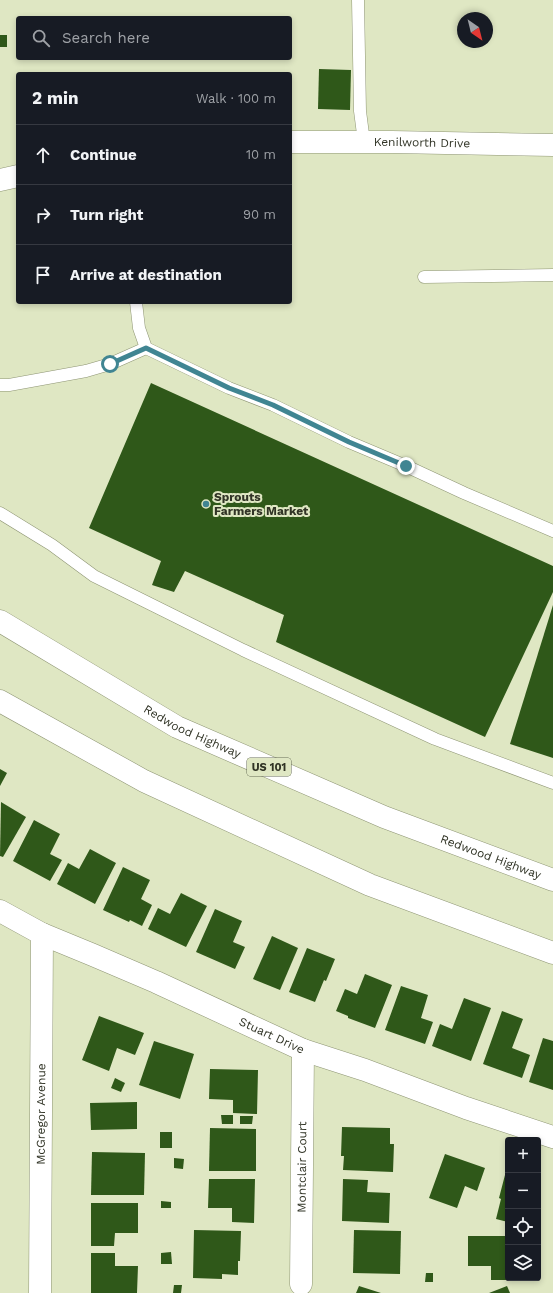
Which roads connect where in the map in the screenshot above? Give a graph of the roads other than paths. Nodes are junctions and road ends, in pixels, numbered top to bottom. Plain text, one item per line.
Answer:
1 (358, 0) edge
2 (292, 142) edge
3 (364, 142) junction
4 (553, 145) edge
5 (16, 176) edge
6 (0, 180) edge
7 (553, 275) edge
8 (424, 277) dead end
9 (136, 304) edge
10 (146, 348) junction
11 (0, 385) edge
12 (0, 513) edge
13 (553, 531) edge
14 (0, 621) edge
15 (0, 701) edge
16 (553, 783) edge
17 (553, 880) edge
18 (0, 911) edge
19 (42, 934) junction
20 (553, 953) edge
21 (303, 1050) junction
22 (553, 1137) edge
23 (301, 1284) dead end
24 (40, 1293) edge

1 - 3 lane
2 - 3 main road, Kenilworth Drive
3 - 4 main road, Kenilworth Drive
5 - 6 main road
7 - 8 lane
9 - 10 lane
10 - 11 lane
10 - 13 lane
12 - 16 lane
14 - 17 main road, Redwood Highway / US 101
15 - 20 main road
18 - 19 main road, Stuart Drive
19 - 21 main road, Stuart Drive
19 - 24 main road, McGregor Avenue
21 - 22 main road, Stuart Drive
21 - 23 main road, Montclair Court

